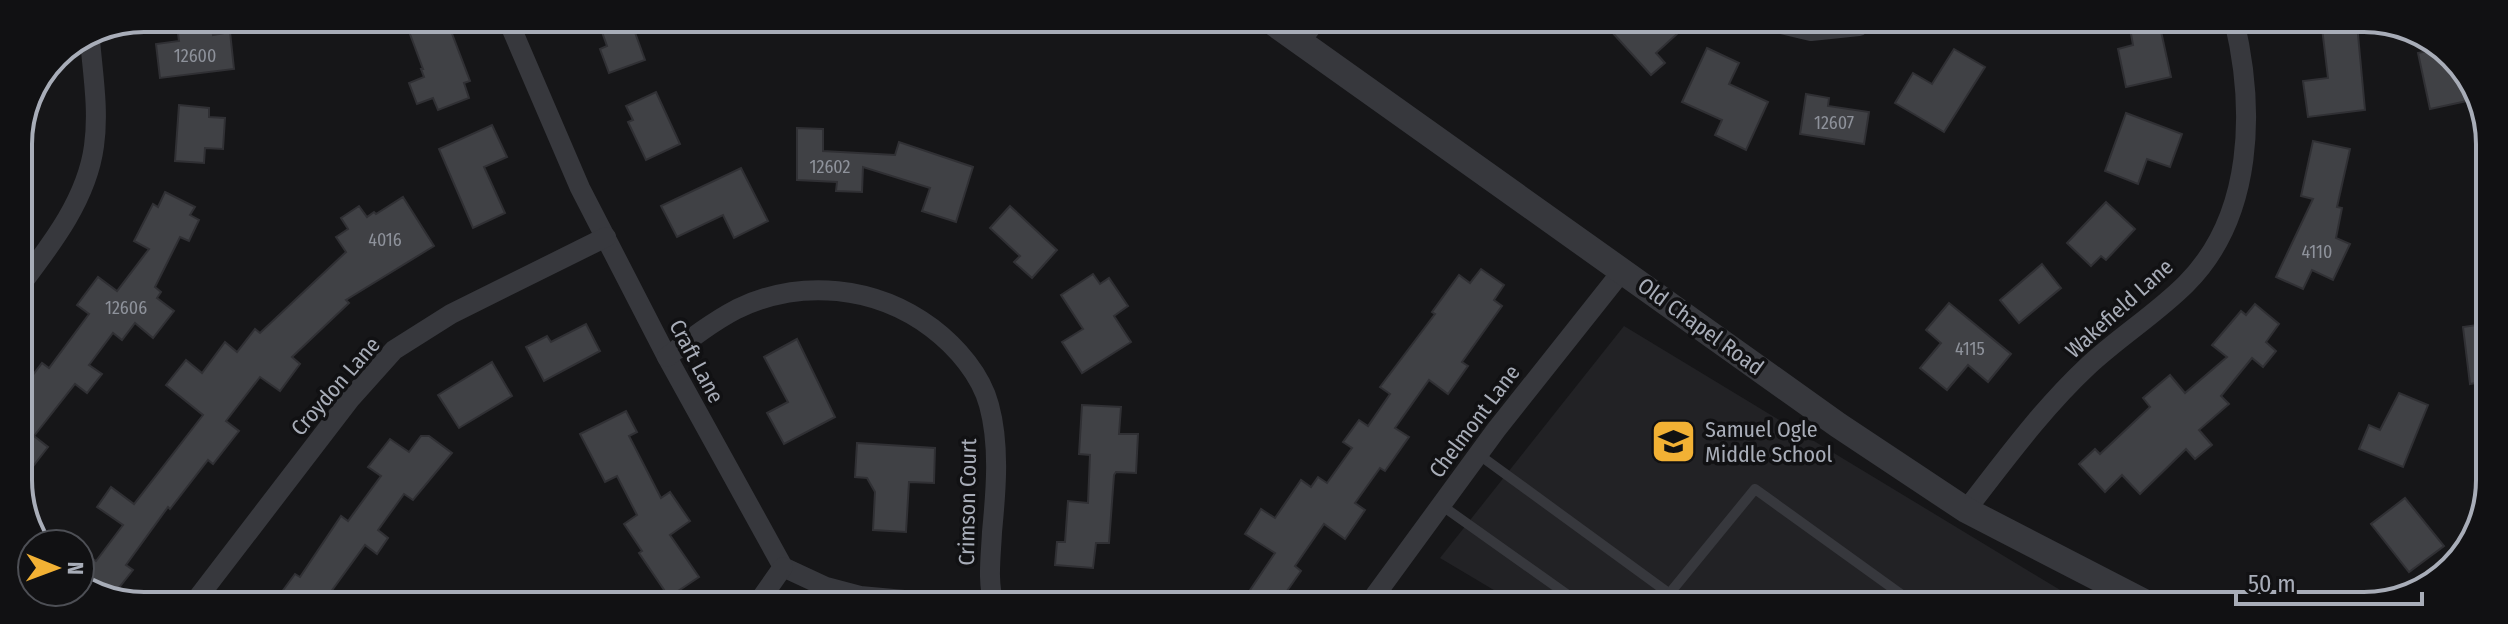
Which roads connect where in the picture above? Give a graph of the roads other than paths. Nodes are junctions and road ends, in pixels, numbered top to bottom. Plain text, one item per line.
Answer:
1 (513, 32) edge
2 (1286, 32) edge
3 (1307, 32) edge
4 (2236, 32) edge
5 (1300, 42) junction
6 (90, 47) edge
7 (606, 237) junction
8 (32, 268) edge
9 (1623, 270) junction
10 (667, 357) junction
11 (1478, 454) junction
12 (1441, 505) junction
13 (1966, 510) junction
14 (783, 567) junction
15 (202, 592) edge
16 (765, 592) edge
17 (845, 592) edge
18 (992, 592) edge
19 (1377, 592) edge
20 (1564, 592) edge
21 (1666, 592) edge
22 (1671, 592) edge
23 (1898, 592) edge
24 (2125, 592) edge

1 - 7 street, Craft Lane
2 - 5 street, Old Chapel Road
3 - 5 street
4 - 13 street, Wakefield Lane
5 - 9 street, Old Chapel Road
6 - 8 street
7 - 10 street, Craft Lane
7 - 15 street, Croydon Lane
9 - 11 street, Chelmont Lane
9 - 13 street, Old Chapel Road
10 - 14 street, Craft Lane
10 - 18 street, Crimson Court
11 - 12 street, Chelmont Lane
11 - 21 lane
12 - 19 street, Chelmont Lane
12 - 20 lane
13 - 24 street, Old Chapel Road
14 - 16 street
14 - 17 street
22 - 23 lane

